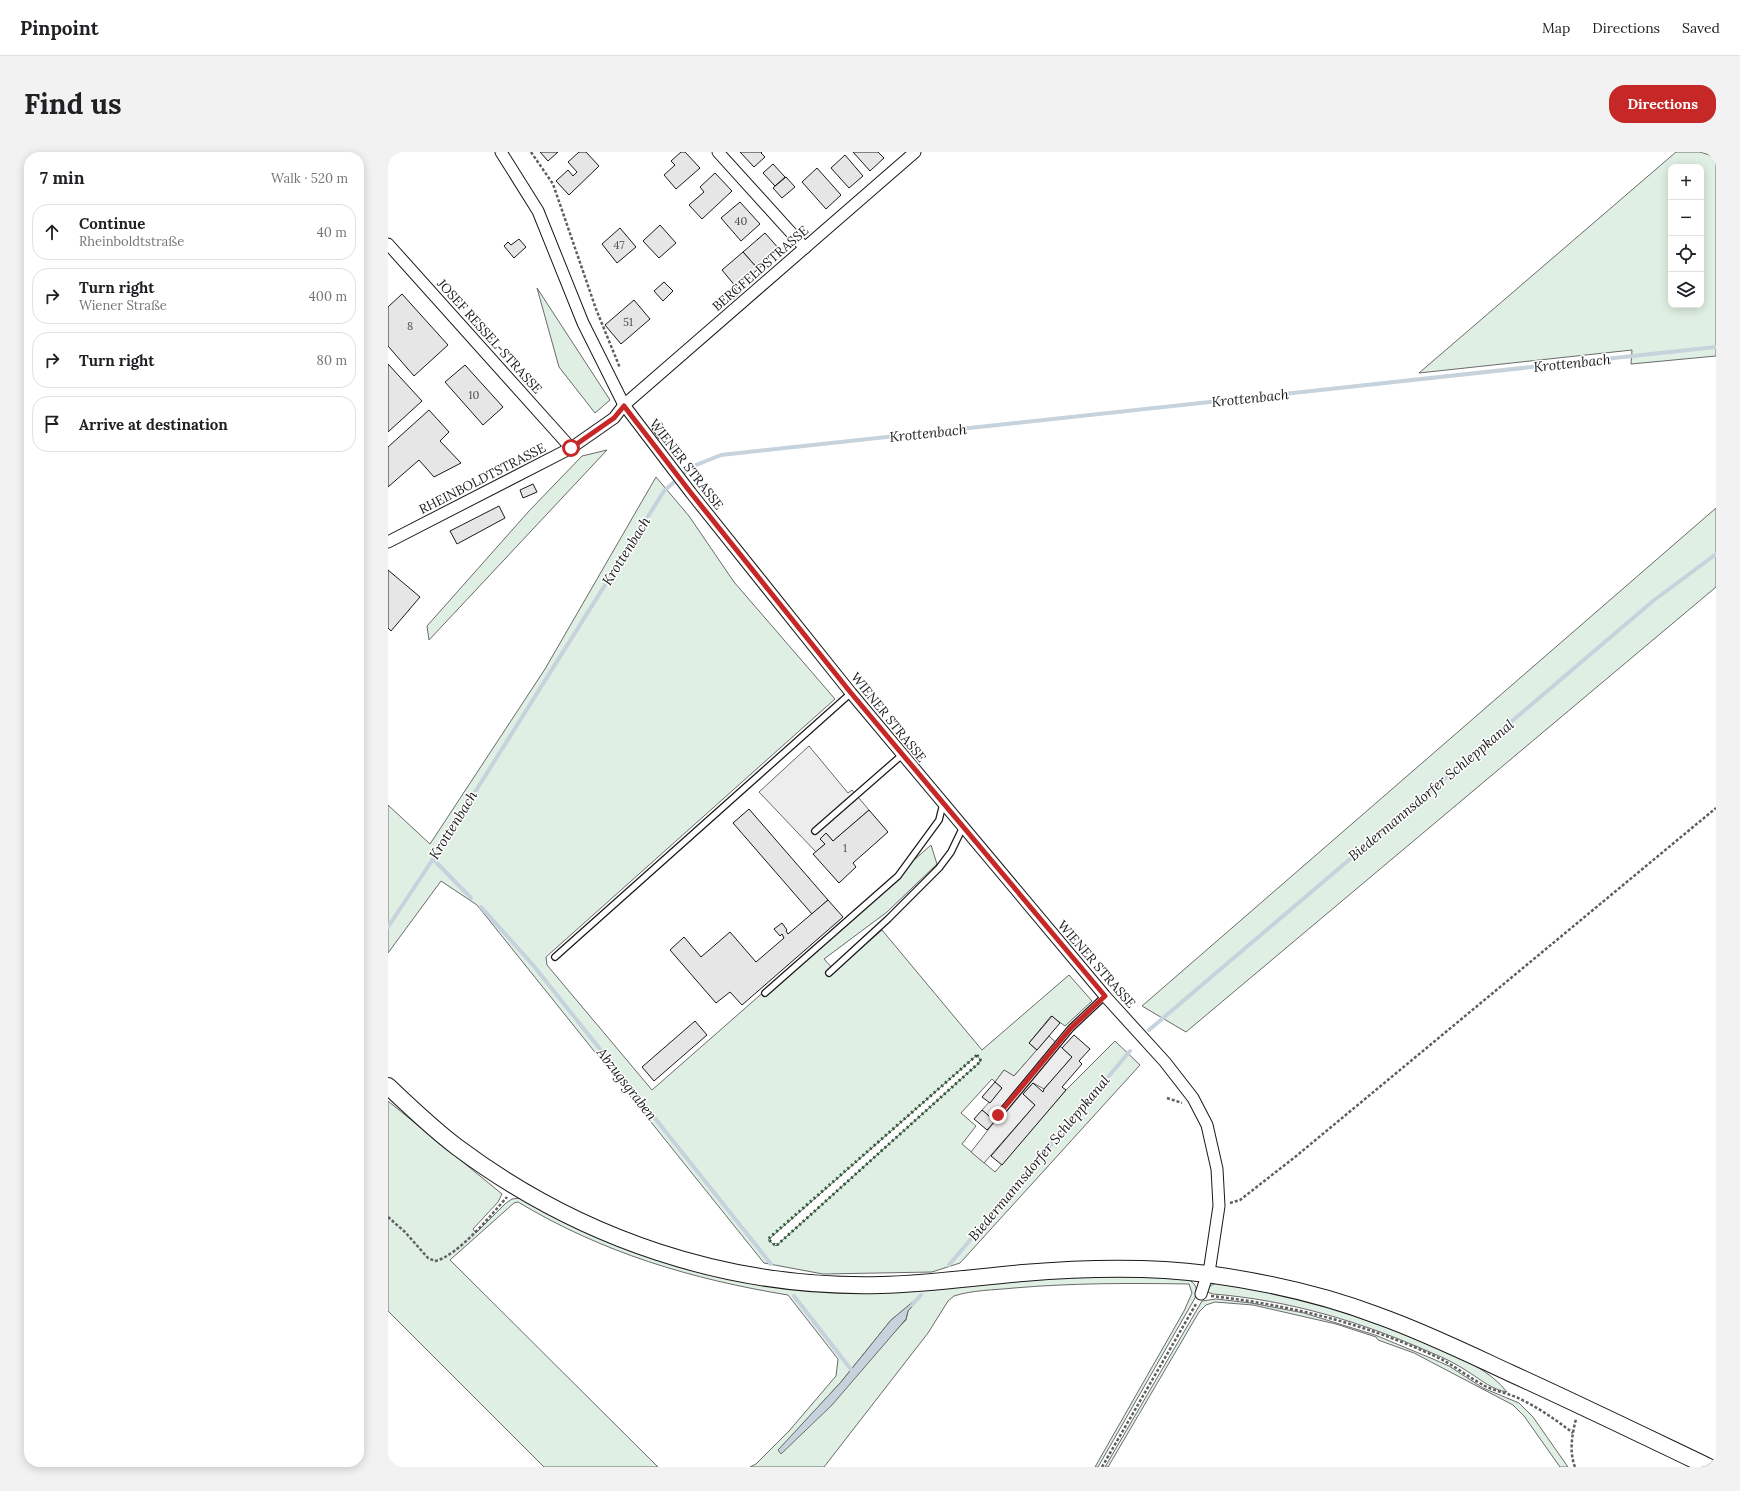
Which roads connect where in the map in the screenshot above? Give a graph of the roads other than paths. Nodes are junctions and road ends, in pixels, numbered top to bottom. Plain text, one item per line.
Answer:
1 (501, 152) edge
2 (718, 152) edge
3 (914, 152) edge
4 (388, 244) edge
5 (805, 248) junction
6 (624, 406) junction
7 (571, 448) junction
8 (388, 542) edge
9 (851, 693) junction
10 (902, 755) junction
11 (943, 804) junction
12 (962, 828) junction
13 (815, 831) dead end
14 (555, 957) dead end
15 (829, 973) dead end
16 (765, 993) dead end
17 (1105, 996) junction
18 (388, 1086) edge
19 (998, 1115) dead end
20 (1208, 1274) junction
21 (1201, 1294) road end
22 (1709, 1467) edge

1 - 6 street, WIENER STRASSE
2 - 5 street
3 - 5 street, BERGFELDSTRASSE
4 - 7 street, JOSEF RESSEL-STRASSE
5 - 6 street, BERGFELDSTRASSE
6 - 7 street, RHEINBOLDTSTRASSE
6 - 9 street, WIENER STRASSE
7 - 8 street, RHEINBOLDTSTRASSE
9 - 10 street, WIENER STRASSE
9 - 14 lane
10 - 11 street, WIENER STRASSE
10 - 13 lane
11 - 12 street, WIENER STRASSE
11 - 16 lane
12 - 15 lane
12 - 17 street, WIENER STRASSE
17 - 19 lane
17 - 20 street, WIENER STRASSE
18 - 20 main road
20 - 21 street, WIENER STRASSE
20 - 22 main road

